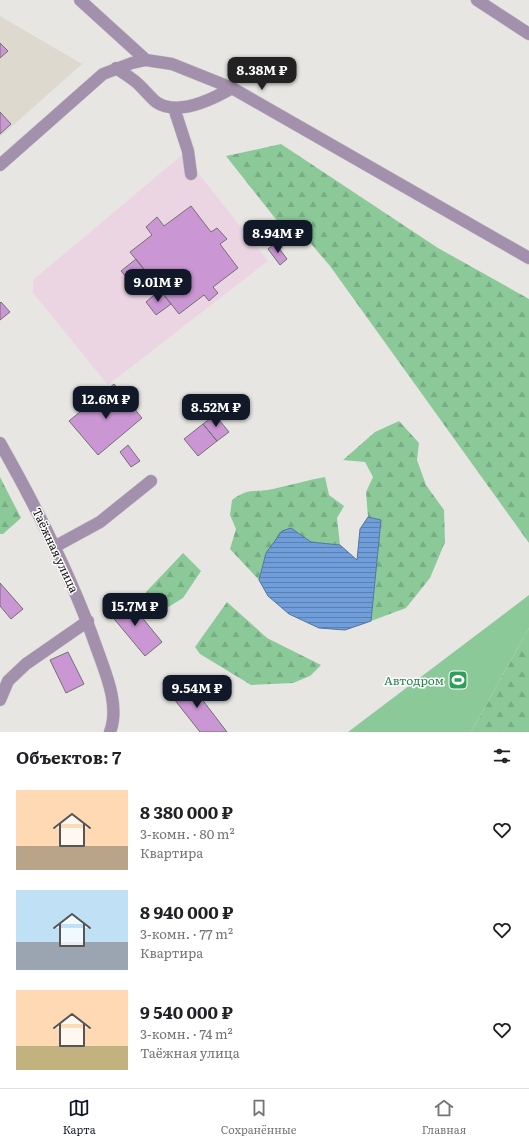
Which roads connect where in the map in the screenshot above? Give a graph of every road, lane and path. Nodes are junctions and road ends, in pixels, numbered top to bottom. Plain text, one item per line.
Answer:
1 (80, 0) edge
2 (477, 0) edge
3 (529, 34) edge
4 (146, 60) junction
5 (116, 68) junction
6 (232, 88) junction
7 (174, 108) junction
8 (0, 165) edge
9 (191, 174) dead end
10 (529, 258) edge
11 (0, 443) edge
12 (151, 481) dead end
13 (56, 546) junction
14 (88, 621) junction
15 (0, 700) edge
16 (110, 732) edge

1 - 4 street
2 - 3 street
4 - 5 street
4 - 6 street
5 - 7 street
5 - 8 street
6 - 7 street
6 - 10 street
7 - 9 street
11 - 13 street, Таёжная улица
12 - 13 street
13 - 14 street, Таёжная улица
14 - 15 street
14 - 16 street, Таёжная улица

